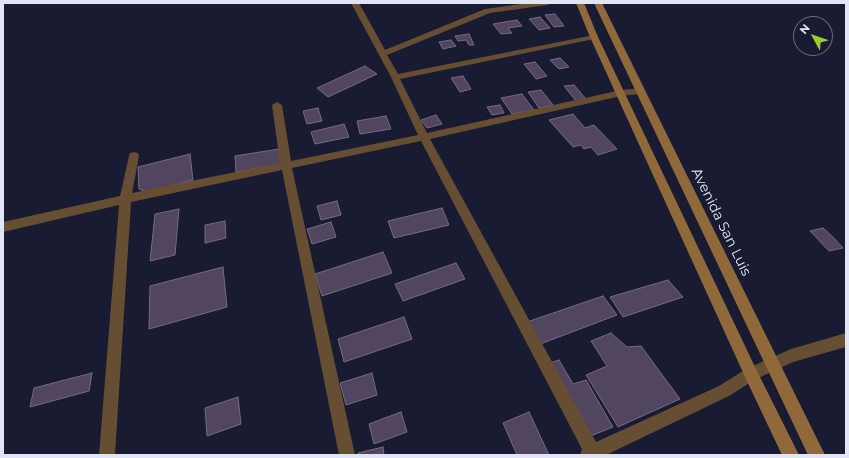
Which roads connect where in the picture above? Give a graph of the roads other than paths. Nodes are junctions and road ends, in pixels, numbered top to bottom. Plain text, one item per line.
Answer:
1 (355, 3) edge
2 (548, 3) edge
3 (580, 3) edge
4 (598, 3) edge
5 (594, 37) junction
6 (383, 54) junction
7 (395, 77) junction
8 (641, 91) junction
9 (621, 93) junction
10 (277, 105) dead end
11 (424, 137) junction
12 (134, 156) dead end
13 (286, 166) junction
14 (125, 199) junction
15 (3, 227) edge
16 (846, 340) edge
17 (773, 365) junction
18 (751, 374) junction
19 (591, 454) edge
20 (107, 455) edge
21 (347, 455) edge
22 (791, 455) edge
23 (817, 455) edge

1 - 6 street
2 - 6 street
3 - 5 main road
4 - 8 main road, Avenida San Luis
5 - 7 street
5 - 9 main road
6 - 7 street
7 - 11 street
8 - 9 street
8 - 17 main road, Avenida San Luis
9 - 11 street
9 - 18 main road
10 - 13 street
11 - 13 street
11 - 19 street
12 - 14 street
13 - 14 street
13 - 21 street
14 - 15 street
14 - 20 street
16 - 17 street
17 - 18 street
17 - 23 main road, Avenida San Luis
18 - 19 street
18 - 22 main road

